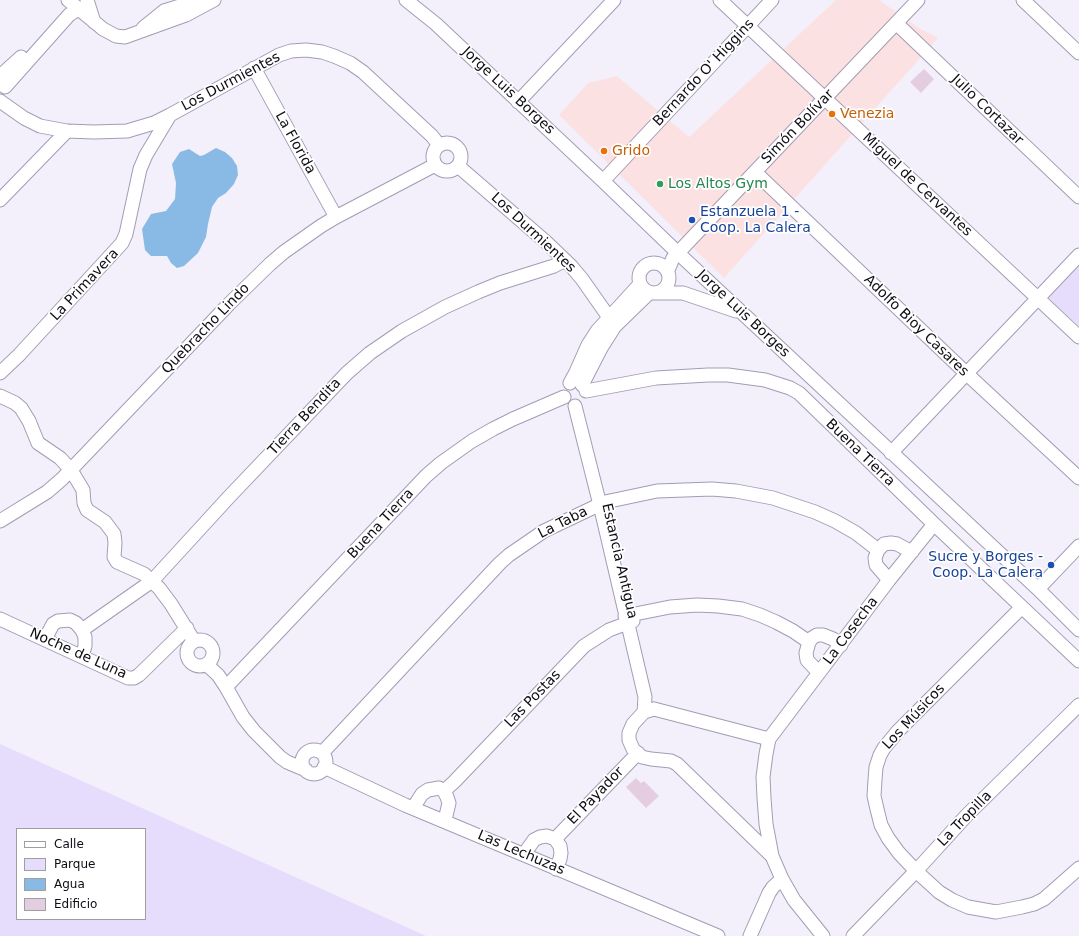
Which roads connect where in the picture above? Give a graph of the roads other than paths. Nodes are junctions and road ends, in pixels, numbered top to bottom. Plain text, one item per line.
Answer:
1 (214, 0) edge
2 (406, 0) edge
3 (614, 0) edge
4 (720, 0) edge
5 (772, 0) edge
6 (918, 0) edge
7 (1023, 0) edge
8 (76, 3) edge
9 (896, 23) junction
10 (748, 26) junction
11 (1079, 53) edge
12 (254, 68) junction
13 (2, 80) edge
14 (825, 98) junction
15 (0, 100) edge
16 (518, 102) junction
17 (170, 115) junction
18 (67, 131) junction
19 (439, 145) junction
20 (435, 165) junction
21 (458, 166) junction
22 (755, 172) junction
23 (603, 181) junction
24 (1079, 197) edge
25 (0, 200) edge
26 (336, 217) junction
27 (678, 253) junction
28 (1079, 255) edge
29 (564, 260) junction
30 (650, 263) junction
31 (668, 270) junction
32 (650, 290) junction
33 (1038, 299) junction
34 (743, 313) junction
35 (612, 322) junction
36 (1079, 337) edge
37 (0, 372) edge
38 (967, 374) junction
39 (579, 393) junction
40 (0, 396) edge
41 (891, 453) junction
42 (72, 470) junction
43 (1079, 478) edge
44 (602, 503) junction
45 (0, 521) edge
46 (934, 524) junction
47 (1079, 546) edge
48 (878, 550) junction
49 (912, 552) junction
50 (889, 580) junction
51 (152, 581) junction
52 (1038, 589) junction
53 (1022, 607) junction
54 (0, 619) edge
55 (629, 619) junction
56 (186, 628) junction
57 (82, 630) junction
58 (1079, 630) edge
59 (45, 640) junction
60 (194, 641) junction
61 (809, 642) junction
62 (841, 645) junction
63 (82, 656) junction
64 (1079, 661) edge
65 (207, 664) junction
66 (819, 673) junction
67 (226, 687) junction
68 (1079, 705) edge
69 (649, 710) junction
70 (769, 739) junction
71 (322, 753) junction
72 (638, 753) junction
73 (305, 755) junction
74 (287, 762) junction
75 (324, 767) junction
76 (306, 770) junction
77 (444, 791) junction
78 (413, 808) junction
79 (445, 820) junction
80 (766, 824) junction
81 (746, 831) junction
82 (555, 839) junction
83 (524, 854) junction
84 (772, 856) junction
85 (1079, 868) edge
86 (556, 869) junction
87 (916, 871) junction
88 (782, 879) junction
89 (718, 936) edge
90 (750, 936) edge
91 (823, 936) edge
92 (853, 936) edge

1 - 8 street
2 - 16 street, Jorge Luis Borges
3 - 16 street
4 - 10 street, Miguel de Cervantes
5 - 10 street, Bernardo O' Higgins
6 - 9 street, Simón Bolívar
7 - 11 street
8 - 13 street
9 - 14 street, Simón Bolívar
9 - 24 street, Julio Cortazar
10 - 14 street, Miguel de Cervantes
10 - 23 street, Bernardo O' Higgins
12 - 17 street, Los Durmientes
12 - 19 street, Los Durmientes
12 - 26 street, La Florida
13 - 15 street
14 - 22 street, Simón Bolívar
14 - 33 street, Miguel de Cervantes
15 - 18 street, Los Durmientes
16 - 23 street, Jorge Luis Borges
17 - 18 street, Los Durmientes
17 - 37 street, La Primavera
18 - 25 street
19 - 20 street
19 - 21 street
20 - 21 street
20 - 26 street, Quebracho Lindo
21 - 29 street, Los Durmientes
22 - 27 street, Simón Bolívar
22 - 38 street, Adolfo Bioy Casares
23 - 27 street, Jorge Luis Borges
26 - 42 street, Quebracho Lindo
27 - 30 street, Simón Bolívar
27 - 31 street, Simón Bolívar
27 - 34 street, Jorge Luis Borges
28 - 33 street
29 - 35 street, Los Durmientes
29 - 51 street, Tierra Bendita
30 - 31 street
30 - 32 street
31 - 32 street
32 - 34 street
32 - 35 street
33 - 36 street, Miguel de Cervantes
33 - 38 street
34 - 41 street, Jorge Luis Borges
35 - 39 street
38 - 41 street
38 - 43 street, Adolfo Bioy Casares
39 - 44 street, Estancia Antigua
39 - 46 street, Buena Tierra
39 - 67 street, Buena Tierra
40 - 42 street
41 - 52 street, Jorge Luis Borges
42 - 45 street, Quebracho Lindo
42 - 51 street
44 - 48 street, La Taba
44 - 55 street, Estancia Antigua
44 - 71 street, La Taba
46 - 49 street, La Cosecha
46 - 53 street, Buena Tierra
47 - 52 street
48 - 49 street
48 - 50 street
49 - 50 street, La Cosecha
50 - 62 street, La Cosecha
51 - 56 street
51 - 57 street, Tierra Bendita
52 - 58 street, Jorge Luis Borges
53 - 64 street, Buena Tierra
53 - 87 street, Los Músicos
54 - 59 street, Noche de Luna
55 - 61 street, Las Postas
55 - 69 street, Estancia Antigua
55 - 77 street, Las Postas
56 - 60 street
56 - 63 street, Noche de Luna
57 - 59 street
57 - 63 street
59 - 63 street, Noche de Luna
60 - 65 street
60 - 65 street
61 - 62 street
61 - 66 street
62 - 66 street, La Cosecha
65 - 67 street
66 - 70 street, La Cosecha
67 - 74 street
68 - 87 street, La Tropilla
69 - 70 street
69 - 72 street
70 - 80 street, La Cosecha
71 - 73 street
71 - 75 street
72 - 81 street
72 - 82 street, El Payador
73 - 74 street
73 - 76 street
74 - 76 street
75 - 76 street
75 - 78 street, Las Lechuzas
77 - 78 street
77 - 79 street
78 - 79 street, Las Lechuzas
79 - 83 street, Las Lechuzas
80 - 81 street
80 - 84 street, La Cosecha
81 - 84 street
82 - 83 street
82 - 86 street
83 - 86 street, Las Lechuzas
84 - 88 street
85 - 87 street, Los Músicos
86 - 89 street, Las Lechuzas
87 - 92 street, La Tropilla
88 - 90 street
88 - 91 street

